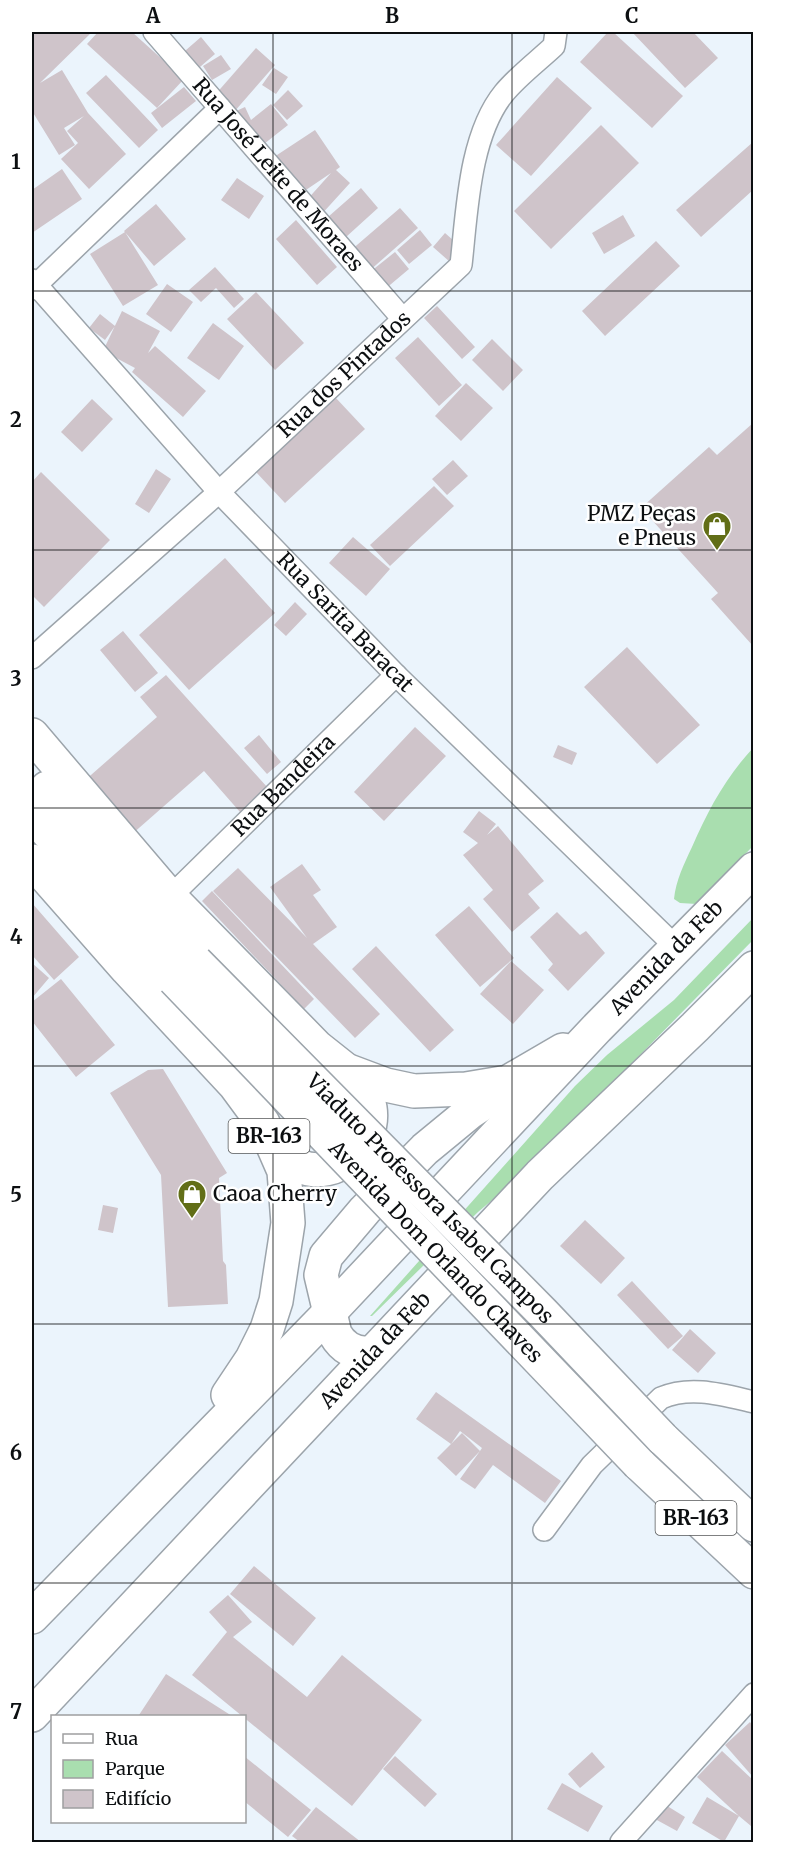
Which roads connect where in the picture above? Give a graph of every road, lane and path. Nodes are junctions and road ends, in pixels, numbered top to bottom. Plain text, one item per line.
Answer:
1 (154, 32) edge
2 (556, 32) edge
3 (220, 108) junction
4 (33, 285) edge
5 (402, 318) junction
6 (219, 492) junction
7 (32, 658) edge
8 (396, 675) junction
9 (32, 735) edge
10 (32, 769) edge
11 (32, 814) edge
12 (32, 861) edge
13 (753, 869) edge
14 (170, 897) junction
15 (676, 947) junction
16 (753, 968) edge
17 (185, 970) junction
18 (597, 1029) junction
19 (539, 1065) junction
20 (345, 1070) junction
21 (263, 1123) junction
22 (330, 1312) junction
23 (371, 1353) junction
24 (753, 1402) edge
25 (177, 1469) junction
26 (753, 1525) edge
27 (543, 1530) dead end
28 (753, 1572) edge
29 (32, 1617) edge
30 (753, 1694) edge
31 (32, 1715) edge
32 (621, 1842) edge

1 - 3 street, Rua José Leite de Moraes
2 - 5 street, Rua dos Pintados
3 - 4 street
3 - 5 street, Rua José Leite de Moraes
4 - 6 street, Rua Sarita Baracat
5 - 6 street, Rua dos Pintados
6 - 7 street, Rua dos Pintados
6 - 8 street, Rua Sarita Baracat
8 - 14 street, Rua Bandeira
8 - 15 street, Rua Sarita Baracat
9 - 14 main road
10 - 17 main road, Avenida Dom Orlando Chaves / BR-163
11 - 17 main road, Avenida Dom Orlando Chaves / BR-163
12 - 21 main road, BR-163
13 - 15 main road, Avenida da Feb
14 - 20 main road
15 - 18 main road, Avenida da Feb
16 - 23 main road, Avenida da Feb
17 - 26 main road, Viaduto Professora Isabel Campos / BR-163, bridge
17 - 28 main road, Avenida Dom Orlando Chaves / BR-163, bridge
18 - 19 main road
18 - 22 main road, Avenida da Feb
19 - 20 main road
19 - 22 main road
20 - 21 main road
21 - 25 main road, BR-163
22 - 23 main road
22 - 25 main road, Avenida da Feb
23 - 31 main road, Avenida da Feb
24 - 27 street
25 - 29 main road, Avenida da Feb / BR-163
30 - 32 street

